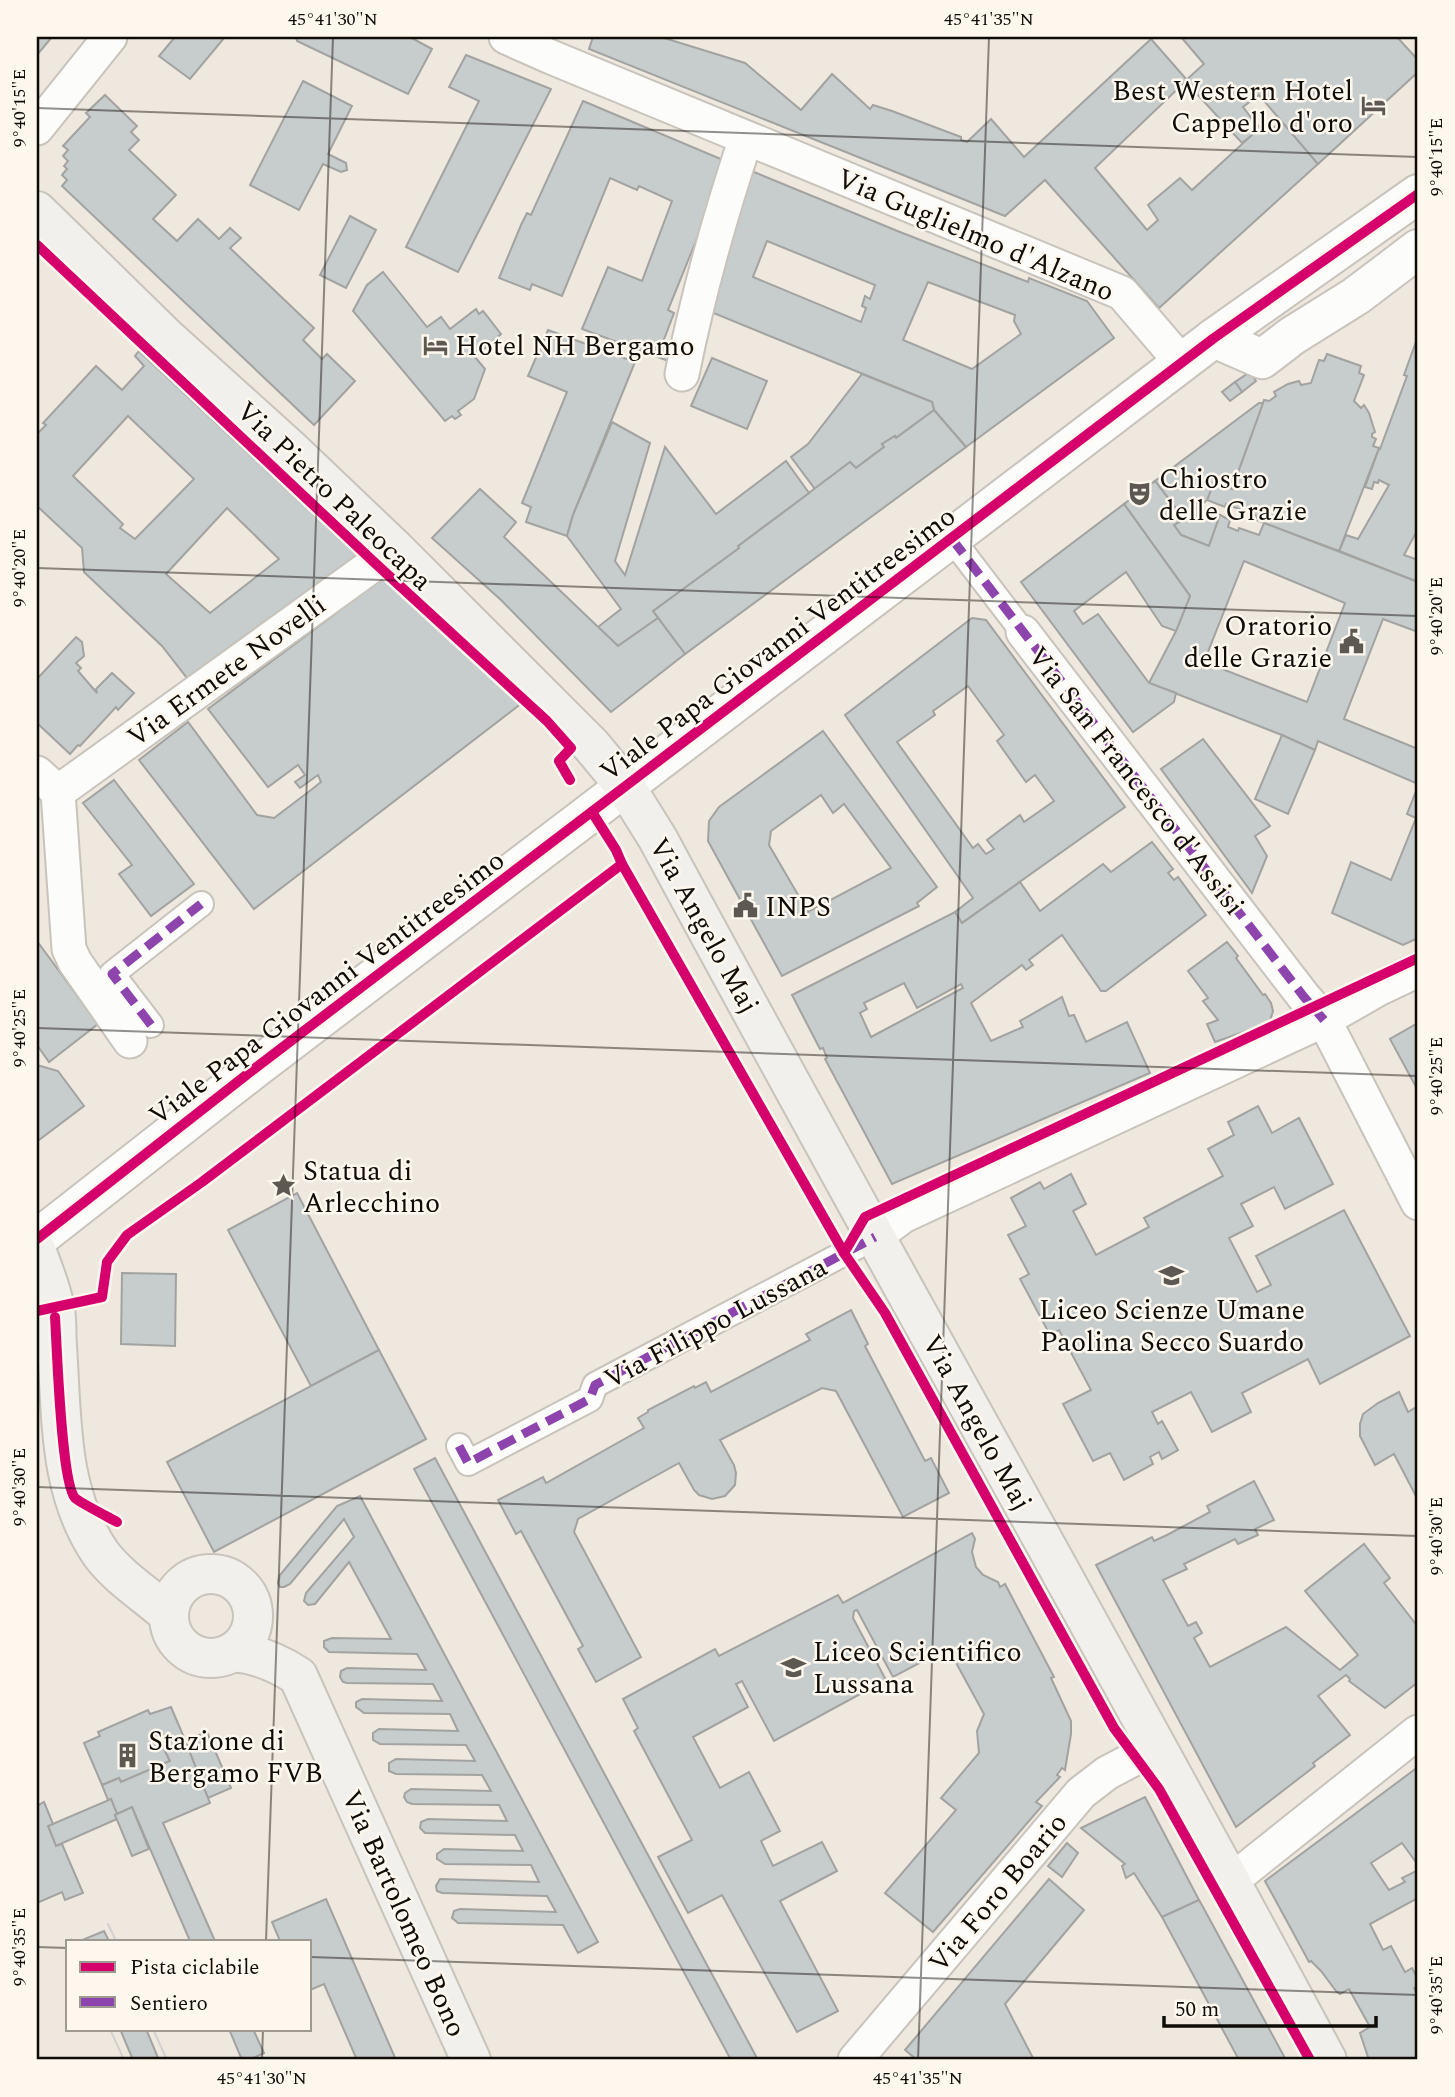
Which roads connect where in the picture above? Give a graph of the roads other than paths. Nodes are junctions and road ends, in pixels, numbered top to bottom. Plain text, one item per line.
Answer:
1 (110, 37) edge
2 (512, 38) edge
3 (37, 128) edge
4 (746, 138) junction
5 (1418, 194) edge
6 (37, 211) edge
7 (1418, 249) edge
8 (1214, 338) junction
9 (1182, 363) junction
10 (682, 374) dead end
11 (952, 539) junction
12 (395, 549) junction
13 (1023, 632) joint
14 (48, 783) edge
15 (625, 786) junction
16 (201, 904) dead end
17 (1418, 970) edge
18 (1324, 1020) junction
19 (141, 1033) joint
20 (1418, 1203) edge
21 (876, 1237) junction
22 (37, 1239) edge
23 (37, 1252) edge
24 (459, 1446) dead end
25 (169, 1615) junction
26 (234, 1651) junction
27 (1418, 1732) edge
28 (1158, 1746) junction
29 (1231, 1881) junction
30 (471, 2060) edge
31 (855, 2060) edge
32 (1327, 2060) edge

1 - 3 street
2 - 4 street, Via Guglielmo d'Alzano
4 - 9 street, Via Guglielmo d'Alzano
4 - 10 street
5 - 8 street, Viale Papa Giovanni Ventitreesimo
6 - 12 main road, Via Pietro Paleocapa
7 - 8 street
8 - 9 street, Viale Papa Giovanni Ventitreesimo
9 - 11 street, Viale Papa Giovanni Ventitreesimo
11 - 13 street, Via San Francesco d'Assisi
11 - 15 street, Viale Papa Giovanni Ventitreesimo
12 - 14 street, Via Ermete Novelli
12 - 15 main road, Via Pietro Paleocapa
13 - 18 street, Via San Francesco d'Assisi
14 - 19 street, Via Ermete Novelli
15 - 21 main road, Via Angelo Maj
15 - 22 street, Viale Papa Giovanni Ventitreesimo
16 - 19 street
17 - 18 street
18 - 20 street, Via San Francesco d'Assisi
18 - 21 street
21 - 24 street, Via Filippo Lussana
21 - 28 main road, Via Angelo Maj
23 - 25 main road
25 - 26 main road
25 - 26 main road
26 - 30 main road, Via Bartolomeo Bono
27 - 29 street
28 - 29 main road, Via Angelo Maj
28 - 31 street, Via Foro Boario
29 - 32 main road, Via Angelo Maj

